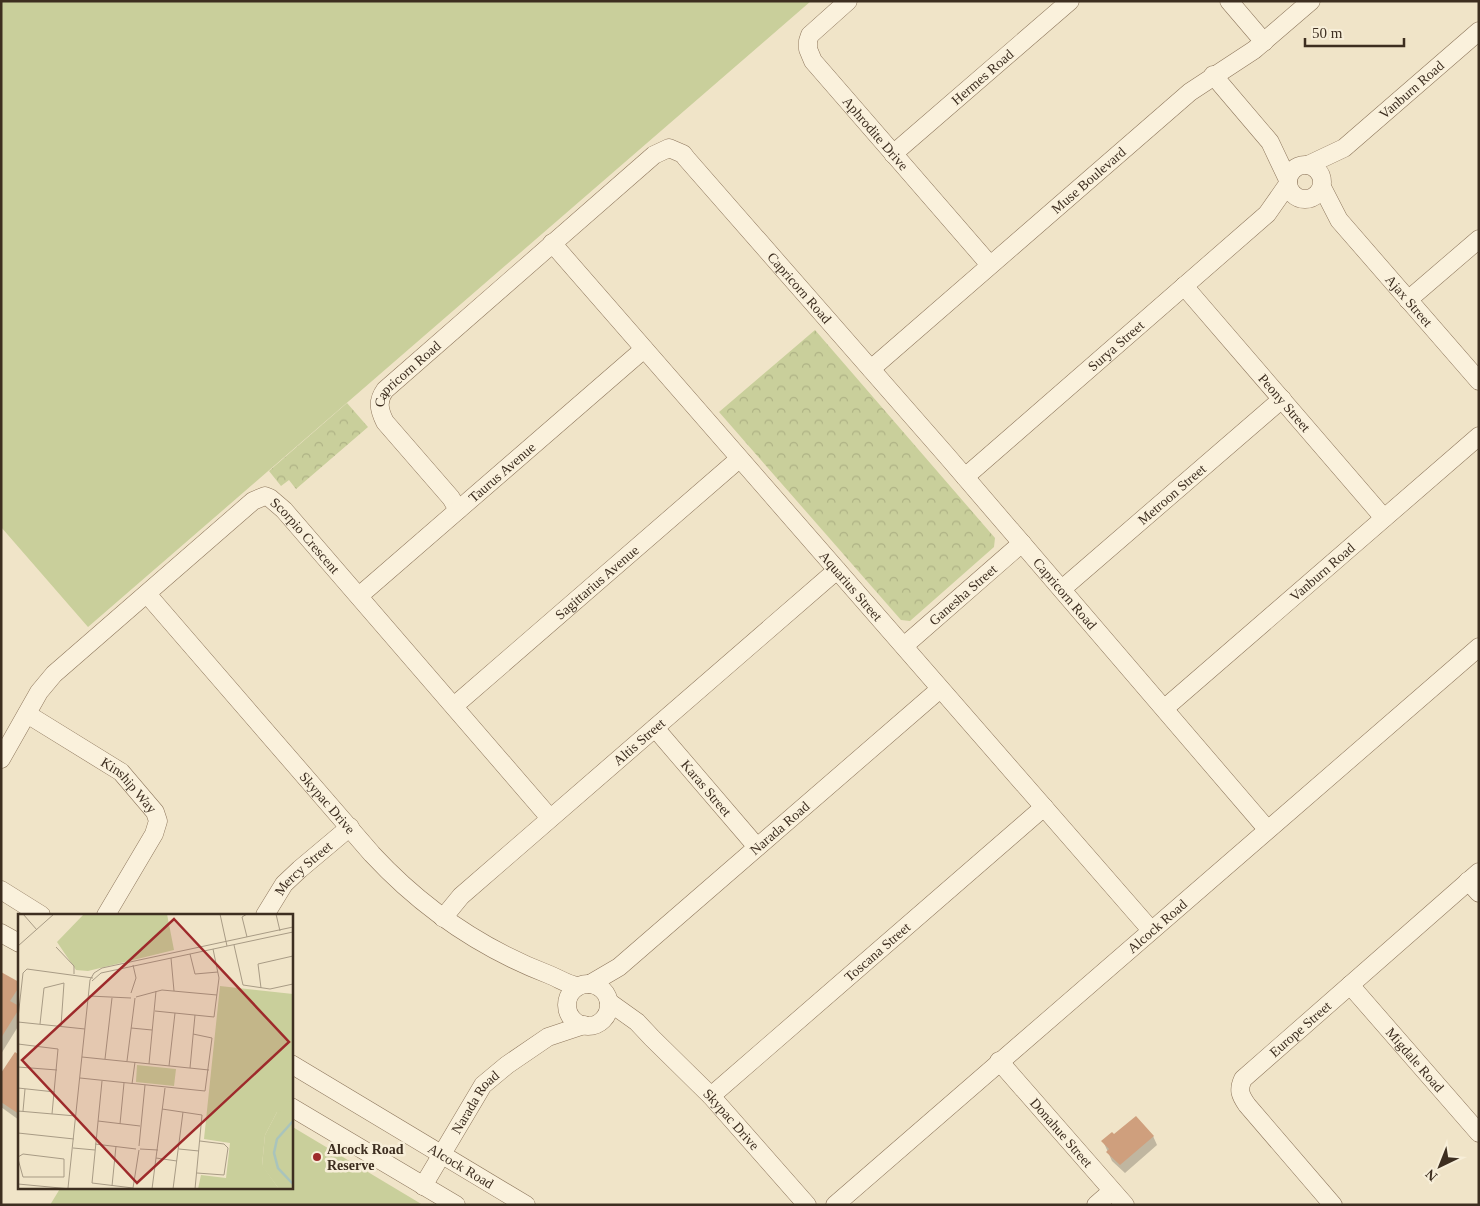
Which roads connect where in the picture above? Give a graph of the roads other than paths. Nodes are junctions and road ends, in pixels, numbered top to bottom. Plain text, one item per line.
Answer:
1 (848, 1) edge
2 (1070, 1) edge
3 (1229, 1) edge
4 (1311, 1) edge
5 (1479, 31) edge
6 (1264, 42) junction
7 (1214, 75) junction
8 (1270, 142) junction
9 (1344, 148) junction
10 (893, 154) junction
11 (1305, 165) junction
12 (1288, 182) junction
13 (1322, 185) junction
14 (1303, 199) junction
15 (1267, 214) junction
16 (1339, 220) junction
17 (1479, 239) edge
18 (552, 243) junction
19 (990, 265) junction
20 (1184, 286) junction
21 (1408, 300) junction
22 (644, 349) junction
23 (871, 369) junction
24 (1479, 381) edge
25 (1282, 399) junction
26 (1479, 436) edge
27 (739, 459) junction
28 (965, 477) junction
29 (458, 510) junction
30 (1384, 518) junction
31 (1022, 543) junction
32 (837, 570) junction
33 (1062, 589) junction
34 (147, 594) junction
35 (358, 596) junction
36 (904, 646) junction
37 (1476, 655) edge
38 (940, 689) junction
39 (454, 706) junction
40 (1165, 708) junction
41 (27, 714) junction
42 (655, 728) junction
43 (1, 758) edge
44 (1044, 807) junction
45 (550, 818) junction
46 (350, 827) junction
47 (1267, 829) junction
48 (757, 847) junction
49 (1475, 882) edge
50 (1, 890) edge
51 (40, 914) edge
52 (107, 914) edge
53 (266, 914) edge
54 (443, 918) junction
55 (1151, 930) junction
56 (1, 933) edge
57 (18, 942) edge
58 (619, 967) junction
59 (543, 973) junction
60 (1350, 984) junction
61 (584, 985) junction
62 (609, 1000) junction
63 (568, 1007) junction
64 (602, 1020) junction
65 (584, 1025) junction
66 (548, 1037) junction
67 (652, 1038) junction
68 (999, 1061) junction
69 (292, 1065) edge
70 (711, 1096) junction
71 (292, 1107) edge
72 (1479, 1134) edge
73 (442, 1154) junction
74 (423, 1186) junction
75 (1112, 1191) junction
76 (456, 1205) edge
77 (526, 1205) edge
78 (807, 1205) edge
79 (835, 1205) edge
80 (1096, 1205) edge
81 (1124, 1205) edge
82 (1333, 1205) edge

1 - 10 street, Aphrodite Drive
2 - 10 street, Hermes Road
3 - 6 street
4 - 6 street, Muse Boulevard
5 - 9 street, Vanburn Road
6 - 7 street, Muse Boulevard
7 - 8 street
7 - 19 street, Muse Boulevard
8 - 11 street
8 - 12 street
9 - 11 street, Vanburn Road
9 - 13 street, Vanburn Road
10 - 19 street, Aphrodite Drive
11 - 12 street
11 - 13 street
12 - 14 street
12 - 15 street, Surya Street
13 - 14 street
13 - 16 street, Ajax Street
14 - 15 street, Surya Street
14 - 16 street, Ajax Street
15 - 20 street, Surya Street
16 - 21 street, Ajax Street
17 - 21 street
18 - 22 street, Aquarius Street
18 - 23 street, Capricorn Road
18 - 29 street, Capricorn Road
19 - 23 street, Muse Boulevard
20 - 25 street, Peony Street
20 - 28 street, Surya Street
21 - 24 street, Ajax Street
22 - 27 street, Aquarius Street
22 - 29 street, Taurus Avenue
23 - 28 street, Capricorn Road
25 - 30 street, Peony Street
25 - 33 street, Metroon Street
26 - 30 street, Vanburn Road
27 - 32 street, Aquarius Street
27 - 39 street, Sagittarius Avenue
28 - 31 street, Capricorn Road
29 - 35 street, Taurus Avenue
30 - 40 street, Vanburn Road
31 - 33 street, Capricorn Road
31 - 36 street, Ganesha Street
32 - 36 street, Aquarius Street
32 - 42 street, Altis Street
33 - 40 street, Capricorn Road
34 - 35 street, Scorpio Crescent
34 - 41 street, Scorpio Crescent
34 - 46 street, Skypac Drive
35 - 39 street, Scorpio Crescent
36 - 38 street, Aquarius Street
37 - 47 street, Alcock Road
38 - 44 street, Aquarius Street
38 - 48 street, Narada Road
39 - 45 street, Scorpio Crescent
40 - 47 street, Capricorn Road
41 - 43 street, Scorpio Crescent
41 - 52 street, Kinship Way
42 - 45 street, Altis Street
42 - 48 street, Karas Street
44 - 55 street, Aquarius Street
44 - 70 street, Toscana Street
45 - 54 street, Altis Street
46 - 53 street, Mercy Street
46 - 54 street, Skypac Drive
47 - 55 street, Alcock Road
48 - 58 street, Narada Road
49 - 60 street, Europe Street
50 - 51 street
54 - 59 street, Skypac Drive
55 - 68 street, Alcock Road
56 - 57 street
58 - 61 street, Narada Road
58 - 62 street, Narada Road
59 - 61 street, Skypac Drive
59 - 63 street, Skypac Drive
60 - 72 street, Migdale Road
60 - 82 street, Europe Street
61 - 62 street
61 - 63 street
62 - 64 street
62 - 67 street, Skypac Drive
63 - 65 street
63 - 66 street, Narada Road
64 - 65 street
64 - 67 street, Skypac Drive
65 - 66 street, Narada Road
66 - 73 street, Narada Road
67 - 70 street, Skypac Drive
68 - 75 street, Donahue Street
68 - 79 street, Alcock Road
69 - 73 street, Alcock Road
70 - 78 street, Skypac Drive
71 - 74 street
73 - 74 street, Narada Road
73 - 77 street, Alcock Road
74 - 76 street
75 - 80 street
75 - 81 street, Donahue Street

